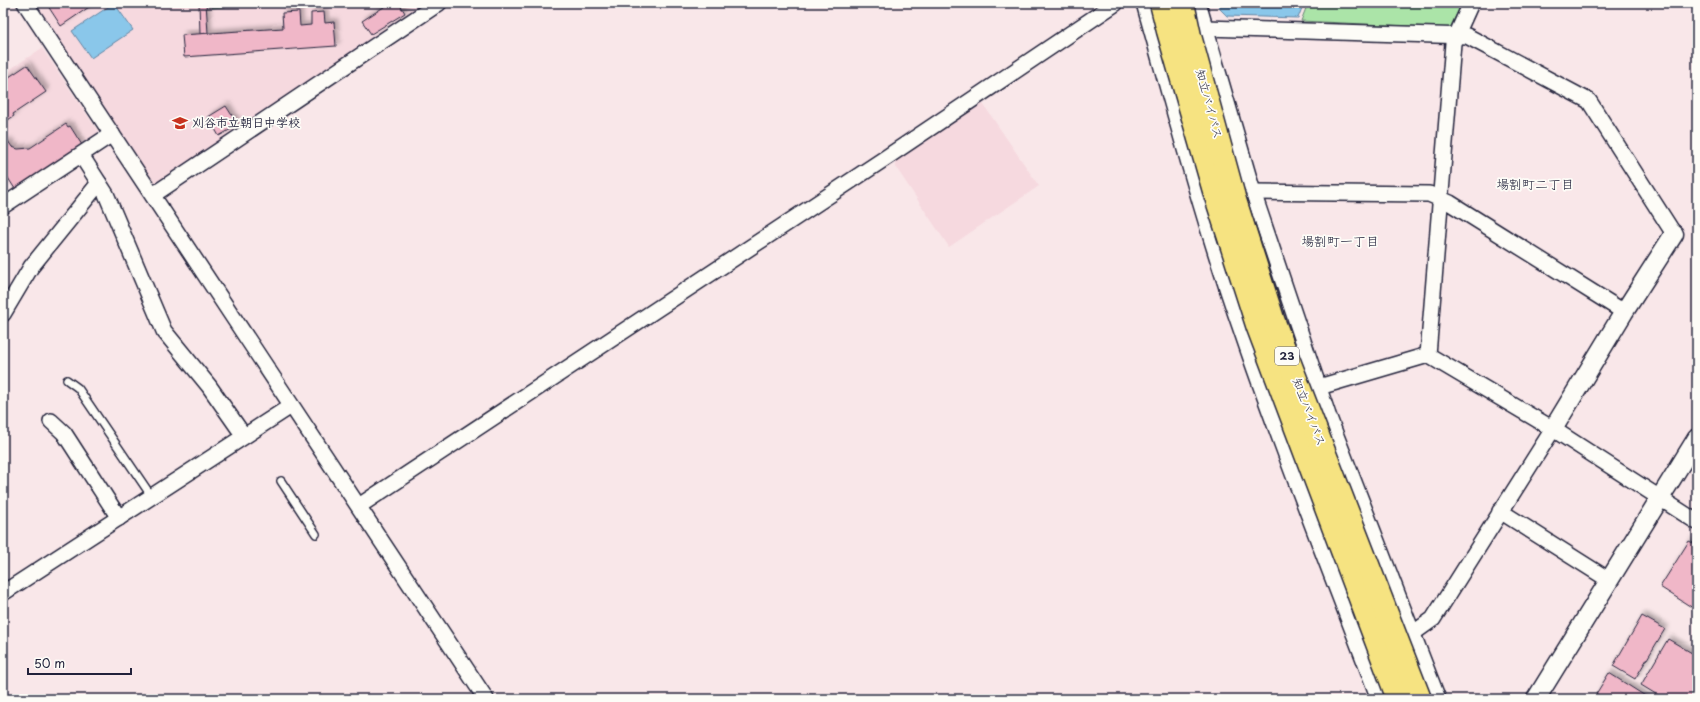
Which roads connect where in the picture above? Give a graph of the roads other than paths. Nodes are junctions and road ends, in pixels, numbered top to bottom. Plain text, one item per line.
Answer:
1 (25, 3) edge
2 (439, 3) edge
3 (1116, 3) edge
4 (1144, 3) edge
5 (1161, 3) edge
6 (1183, 3) edge
7 (1198, 3) edge
8 (1471, 3) edge
9 (1206, 28) junction
10 (1457, 36) junction
11 (112, 134) junction
12 (81, 155) junction
13 (99, 183) junction
14 (1253, 192) junction
15 (153, 195) junction
16 (1441, 198) junction
17 (3, 206) edge
18 (1674, 234) joint
19 (1624, 312) junction
20 (3, 314) edge
21 (1428, 355) junction
22 (67, 380) dead end
23 (1319, 387) junction
24 (291, 406) junction
25 (1328, 415) junction
26 (51, 421) dead end
27 (1553, 429) junction
28 (244, 436) junction
29 (1279, 436) junction
30 (1697, 438) edge
31 (282, 481) dead end
32 (152, 497) junction
33 (1659, 498) junction
34 (359, 506) junction
35 (1500, 511) junction
36 (119, 518) junction
37 (1697, 522) edge
38 (316, 534) dead end
39 (1609, 580) junction
40 (3, 594) edge
41 (1412, 634) junction
42 (1363, 657) junction
43 (486, 699) edge
44 (1379, 699) edge
45 (1398, 699) edge
46 (1420, 699) edge
47 (1438, 699) edge
48 (1536, 699) edge

1 - 11 street
2 - 15 street
3 - 34 street
4 - 29 street
5 - 45 highway, 知立バイパス / 23, bridge
6 - 46 highway, 知立バイパス / 23, bridge
7 - 9 street
8 - 10 street
9 - 10 street
9 - 14 street
10 - 16 street
10 - 18 street
11 - 12 street
11 - 15 street
12 - 13 street
12 - 17 street
13 - 20 street
13 - 28 street
14 - 16 street
14 - 23 street
15 - 24 street
16 - 19 street
16 - 21 street
18 - 19 street
19 - 27 street
21 - 23 street
21 - 27 street
22 - 32 lane
23 - 25 street
24 - 28 street
24 - 34 street
25 - 29 street
25 - 41 street
26 - 36 street
27 - 33 street
27 - 35 street
28 - 32 street
29 - 42 street
30 - 33 street
31 - 38 lane
32 - 36 street
33 - 37 street
33 - 39 street
34 - 43 street
35 - 39 street
35 - 41 street
36 - 40 street
39 - 48 street
41 - 42 street
41 - 47 street
42 - 44 street

